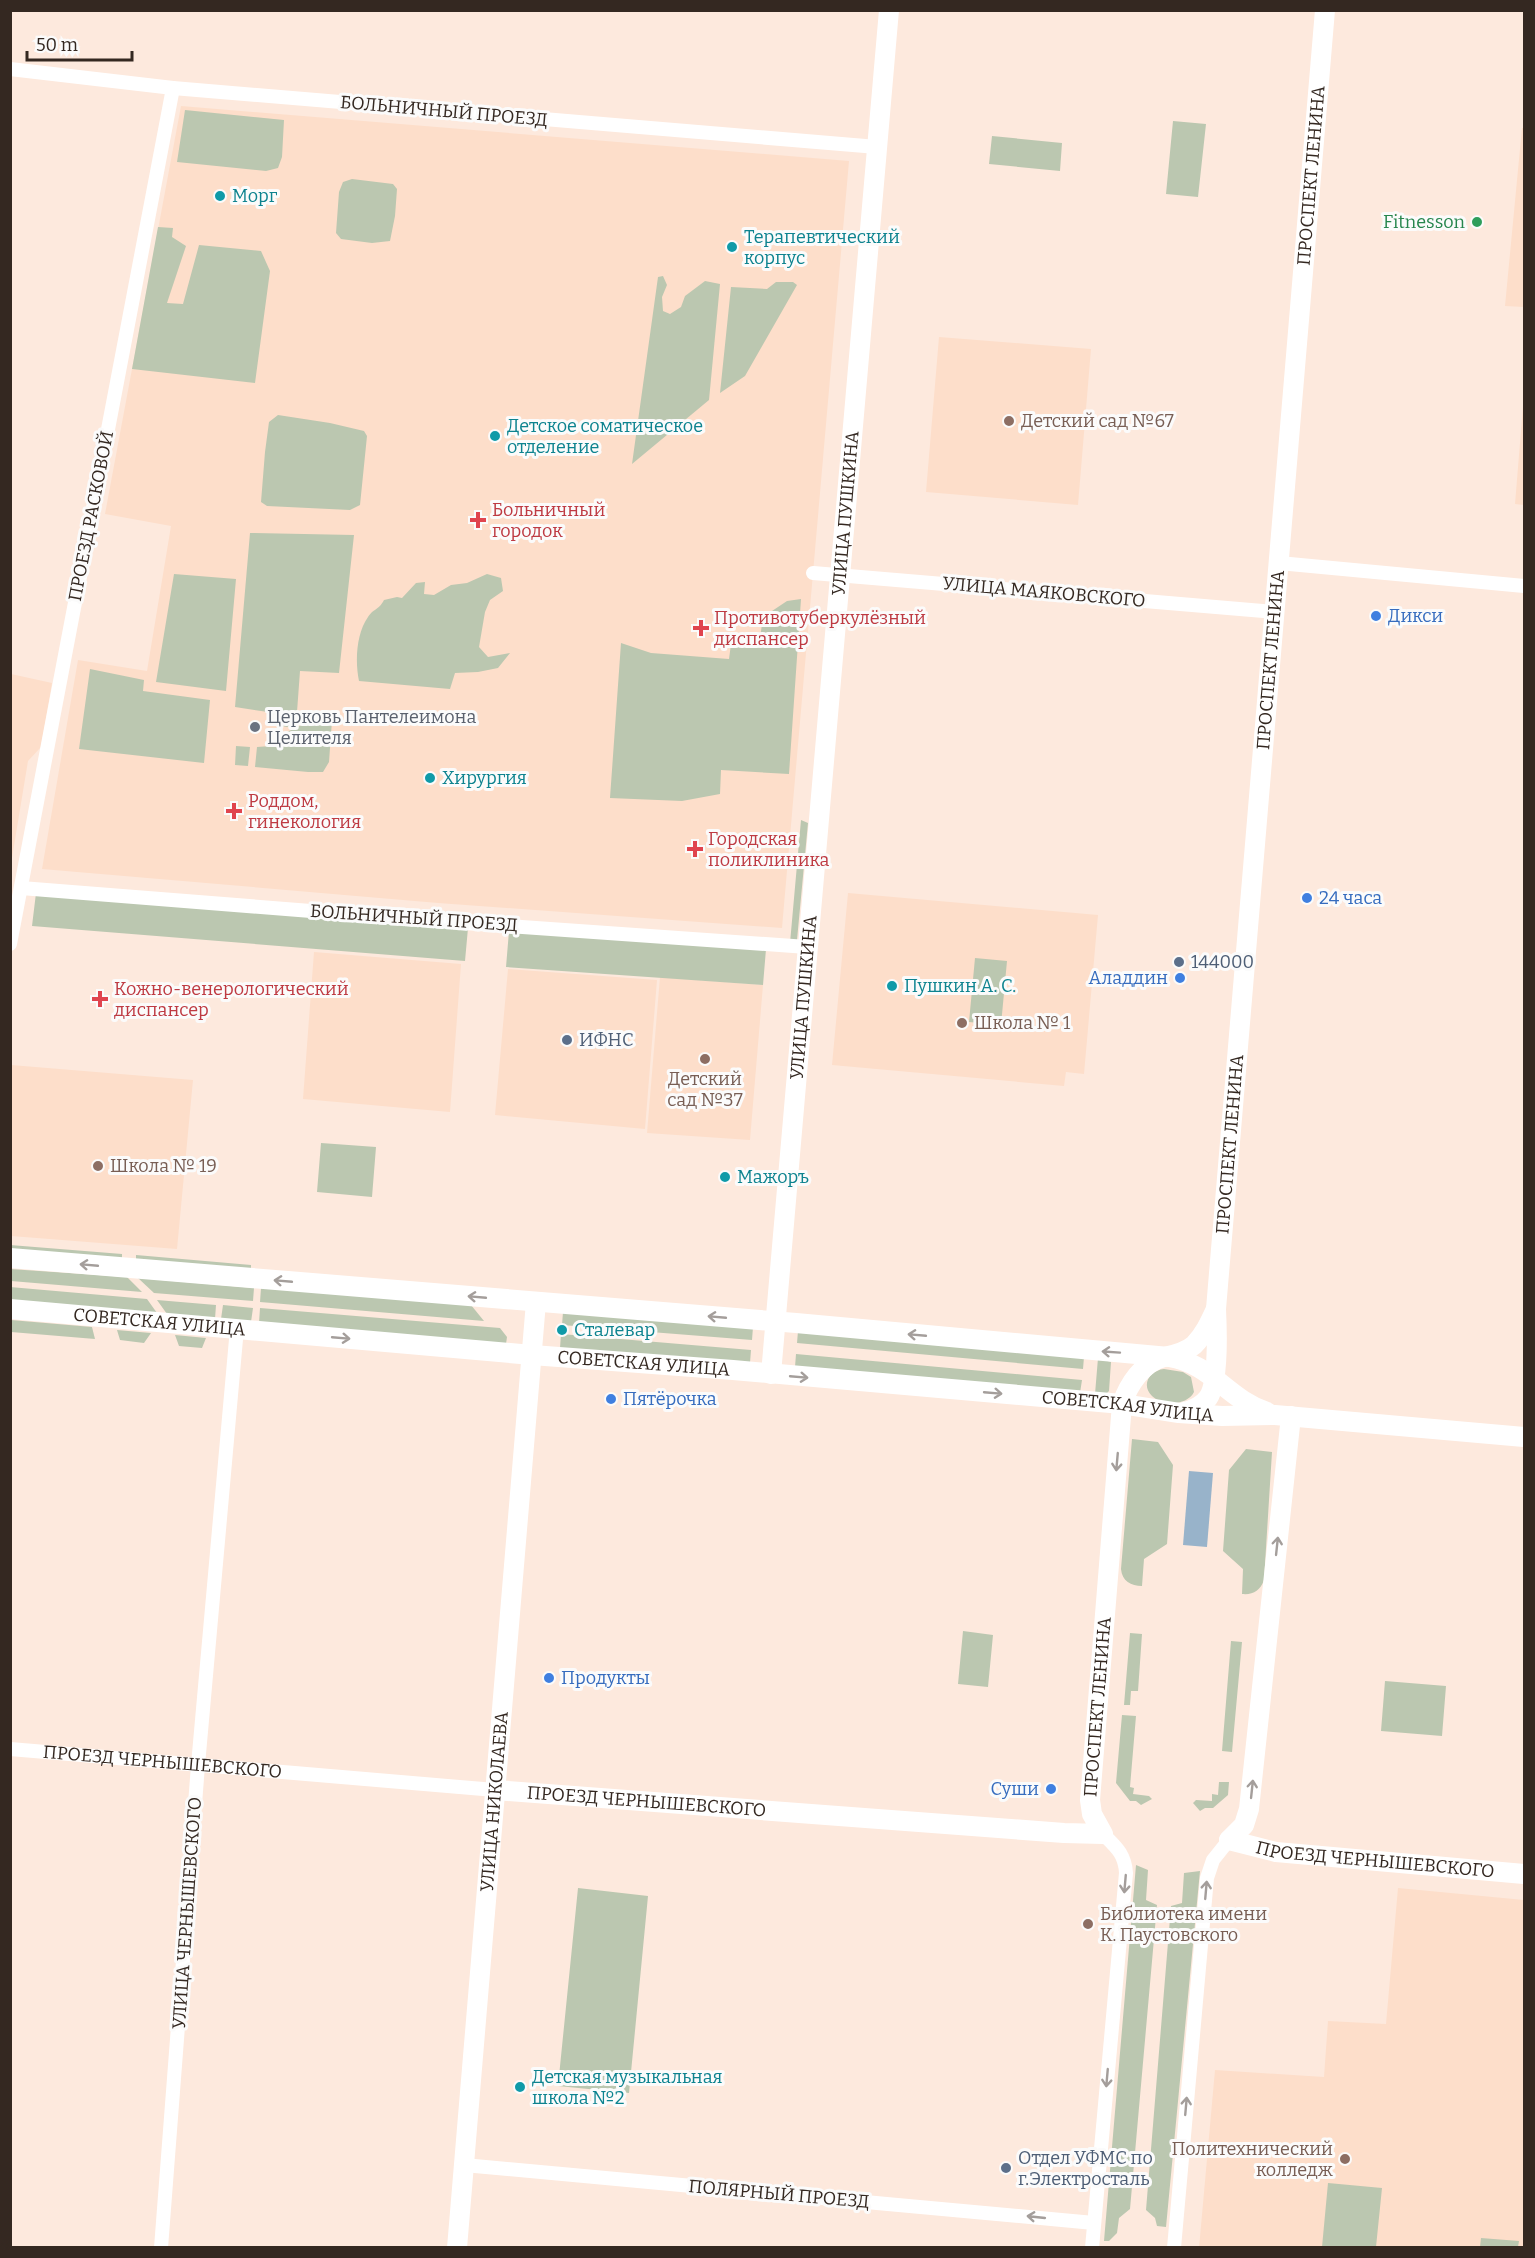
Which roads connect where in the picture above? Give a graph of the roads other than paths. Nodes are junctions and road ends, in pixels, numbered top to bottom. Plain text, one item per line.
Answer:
1 (889, 10) edge
2 (1325, 10) edge
3 (10, 69) edge
4 (173, 88) junction
5 (878, 147) junction
6 (1279, 563) junction
7 (813, 573) dead end
8 (841, 575) junction
9 (1524, 586) edge
10 (1275, 612) junction
11 (21, 888) junction
12 (10, 944) edge
13 (807, 947) junction
14 (10, 1258) edge
15 (536, 1302) junction
16 (10, 1309) edge
17 (1216, 1310) junction
18 (775, 1322) junction
19 (237, 1328) junction
20 (531, 1355) junction
21 (1169, 1357) junction
22 (1142, 1371) junction
23 (771, 1374) junction
24 (1214, 1378) junction
25 (1122, 1404) junction
26 (1148, 1408) junction
27 (1179, 1413) junction
28 (1283, 1415) junction
29 (1524, 1437) edge
30 (10, 1749) edge
31 (198, 1765) junction
32 (495, 1790) junction
33 (1103, 1834) junction
34 (1229, 1840) junction
35 (1524, 1874) edge
36 (464, 2165) junction
37 (1094, 2223) junction
38 (161, 2247) edge
39 (457, 2247) edge
40 (1092, 2247) edge
41 (1174, 2247) edge

1 - 5 main road, УЛИЦА ПУШКИНА
2 - 6 main road, ПРОСПЕКТ ЛЕНИНА
3 - 4 street, БОЛЬНИЧНЫЙ ПРОЕЗД
4 - 5 street, БОЛЬНИЧНЫЙ ПРОЕЗД
4 - 11 street, ПРОЕЗД РАСКОВОЙ
5 - 8 main road, УЛИЦА ПУШКИНА
6 - 9 street
6 - 10 main road, ПРОСПЕКТ ЛЕНИНА
7 - 8 street, УЛИЦА МАЯКОВСКОГО
8 - 10 street, УЛИЦА МАЯКОВСКОГО
8 - 13 main road, УЛИЦА ПУШКИНА
10 - 17 main road, ПРОСПЕКТ ЛЕНИНА
11 - 12 street, ПРОЕЗД РАСКОВОЙ
11 - 13 street, БОЛЬНИЧНЫЙ ПРОЕЗД
13 - 18 main road, УЛИЦА ПУШКИНА
15 -> 14 main road
18 -> 15 main road
15 - 20 main road, УЛИЦА НИКОЛАЕВА
16 - 19 main road, СОВЕТСКАЯ УЛИЦА
17 - 21 main road, ПРОСПЕКТ ЛЕНИНА
17 - 24 main road, ПРОСПЕКТ ЛЕНИНА
21 -> 18 main road
18 - 23 main road, УЛИЦА ПУШКИНА
19 -> 20 main road, СОВЕТСКАЯ УЛИЦА
19 - 31 street, УЛИЦА ЧЕРНЫШЕВСКОГО
20 - 23 main road, СОВЕТСКАЯ УЛИЦА
20 - 32 main road, УЛИЦА НИКОЛАЕВА
21 - 22 main road, ПРОСПЕКТ ЛЕНИНА
21 - 24 main road
22 - 25 main road, ПРОСПЕКТ ЛЕНИНА
22 - 26 main road
23 -> 25 main road, СОВЕТСКАЯ УЛИЦА
24 - 27 main road, ПРОСПЕКТ ЛЕНИНА
24 - 28 main road, СОВЕТСКАЯ УЛИЦА
25 - 26 main road, СОВЕТСКАЯ УЛИЦА
25 -> 33 main road, ПРОСПЕКТ ЛЕНИНА
26 - 27 main road, СОВЕТСКАЯ УЛИЦА
27 - 28 main road, СОВЕТСКАЯ УЛИЦА
28 - 29 main road, СОВЕТСКАЯ УЛИЦА
34 -> 28 main road
30 - 31 street, ПРОЕЗД ЧЕРНЫШЕВСКОГО
31 - 32 street, ПРОЕЗД ЧЕРНЫШЕВСКОГО
31 - 38 street, УЛИЦА ЧЕРНЫШЕВСКОГО
32 - 33 main road, ПРОЕЗД ЧЕРНЫШЕВСКОГО
32 - 36 main road, УЛИЦА НИКОЛАЕВА
33 -> 37 street, ПРОСПЕКТ ЛЕНИНА
34 - 35 main road, ПРОЕЗД ЧЕРНЫШЕВСКОГО
41 -> 34 street
37 -> 36 street, ПОЛЯРНЫЙ ПРОЕЗД
36 - 39 main road, УЛИЦА НИКОЛАЕВА
37 - 40 street, ПРОСПЕКТ ЛЕНИНА

